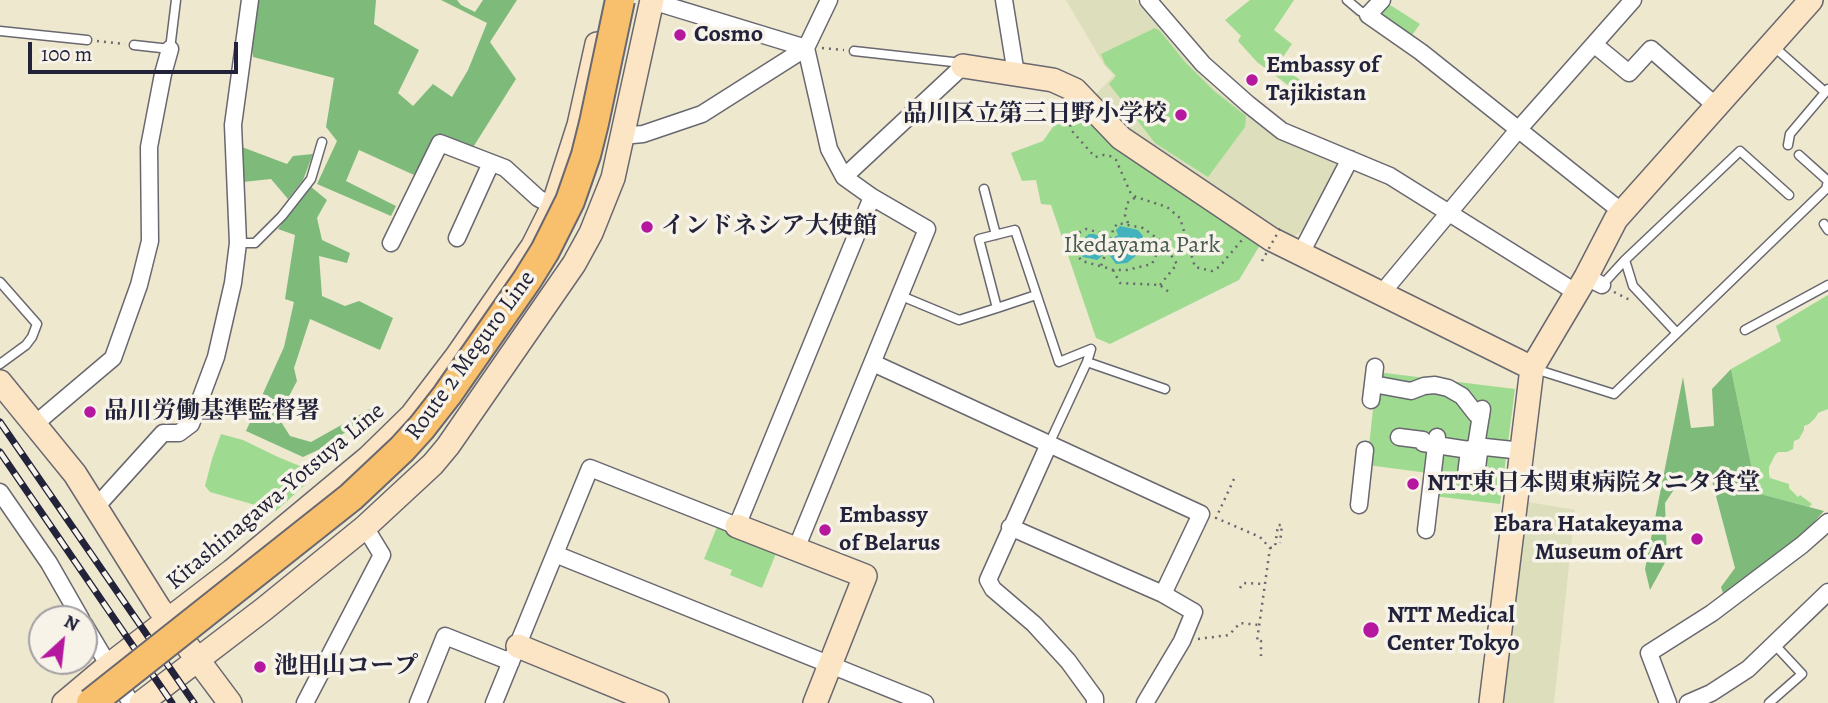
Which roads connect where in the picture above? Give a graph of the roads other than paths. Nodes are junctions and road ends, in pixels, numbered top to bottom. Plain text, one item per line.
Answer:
1 (176, 0) edge
2 (250, 0) edge
3 (606, 0) edge
4 (620, 0) edge
5 (647, 0) edge
6 (829, 0) edge
7 (1004, 0) edge
8 (1149, 0) edge
9 (1347, 0) edge
10 (1382, 0) edge
11 (1633, 0) edge
12 (1811, 0) edge
13 (1368, 15) junction
14 (0, 31) edge
15 (87, 40) road end
16 (1771, 44) junction
17 (134, 45) road end
18 (1595, 45) junction
19 (806, 48) junction
20 (170, 49) junction
21 (854, 51) road end
22 (963, 66) junction
23 (1016, 74) junction
24 (1826, 90) edge
25 (1716, 106) junction
26 (1518, 130) junction
27 (622, 136) junction
28 (322, 142) dead end
29 (1788, 145) dead end
30 (1799, 155) dead end
31 (1350, 159) junction
32 (491, 163) junction
33 (844, 177) junction
34 (1828, 181) edge
35 (984, 189) dead end
36 (1789, 195) dead end
37 (872, 197) junction
38 (553, 206) junction
39 (1449, 212) junction
40 (1622, 212) junction
41 (996, 235) junction
42 (457, 238) dead end
43 (238, 243) junction
44 (391, 243) dead end
45 (1301, 253) junction
46 (1625, 260) junction
47 (0, 282) edge
48 (1588, 285) junction
49 (1828, 285) edge
50 (1381, 294) junction
51 (899, 295) junction
52 (1037, 295) junction
53 (998, 308) junction
54 (1745, 330) dead end
55 (1676, 332) junction
56 (1087, 362) junction
57 (873, 363) junction
58 (0, 364) edge
59 (1375, 367) dead end
60 (1532, 368) junction
61 (0, 382) edge
62 (1165, 389) dead end
63 (35, 424) junction
64 (1399, 437) dead end
65 (1436, 441) junction
66 (1049, 444) junction
67 (1472, 448) junction
68 (1365, 450) dead end
69 (1522, 451) junction
70 (0, 492) edge
71 (1359, 505) dead end
72 (96, 507) junction
73 (1828, 522) edge
74 (737, 526) junction
75 (365, 527) junction
76 (1010, 527) junction
77 (1426, 530) dead end
78 (796, 550) junction
79 (555, 554) junction
80 (1828, 592) edge
81 (1163, 594) junction
82 (73, 605) edge
83 (169, 620) junction
84 (1774, 644) junction
85 (98, 648) edge
86 (515, 654) junction
87 (198, 660) junction
88 (831, 665) junction
89 (108, 666) junction
90 (1713, 698) edge
91 (64, 703) edge
92 (91, 703) edge
93 (116, 703) edge
94 (131, 703) edge
95 (141, 703) edge
96 (230, 703) edge
97 (305, 703) edge
98 (418, 703) edge
99 (494, 703) edge
100 (657, 703) edge
101 (815, 703) edge
102 (925, 703) edge
103 (1095, 703) edge
104 (1145, 703) edge
105 (1491, 703) edge
106 (1668, 703) edge
107 (1688, 703) edge
108 (1769, 703) edge

1 - 20 lane
2 - 43 street
3 - 38 street, Kitashinagawa-Yotsuya Line
4 - 92 highway, Route 2 Meguro Line, bridge
5 - 19 street
5 - 27 street
5 - 93 highway, Route 2 Meguro Line
6 - 19 street
7 - 23 street
8 - 31 street
9 - 13 lane
10 - 13 street
11 - 18 street
12 - 16 street
13 - 26 street
14 - 15 lane
16 - 24 lane
16 - 25 street
17 - 20 lane
18 - 25 street
18 - 26 street
19 - 27 street
19 - 33 street
20 - 63 street
21 - 22 lane
22 - 23 street
22 - 33 street
23 - 45 street
24 - 29 lane
25 - 40 street
26 - 39 street
26 - 40 street
27 - 75 street
28 - 43 lane
30 - 34 lane
31 - 39 street
31 - 45 street
32 - 38 street
32 - 42 street
32 - 44 street
33 - 37 street
34 - 55 lane
35 - 41 lane
36 - 46 lane
37 - 51 street
37 - 74 street
38 - 83 street, Kitashinagawa-Yotsuya Line
39 - 48 street
39 - 50 street
40 - 48 street
41 - 52 lane
41 - 53 lane
43 - 72 street
45 - 50 street
46 - 48 lane
46 - 55 lane
47 - 58 lane
48 - 60 street
49 - 54 lane
50 - 60 street
51 - 53 lane
51 - 57 street
52 - 53 lane
52 - 56 lane
55 - 60 lane
56 - 62 lane
56 - 66 lane
57 - 66 street
57 - 78 street
59 - 67 street
60 - 69 street
61 - 63 street
63 - 72 street
64 - 65 street
65 - 67 street
65 - 77 street
66 - 76 street
66 - 81 street
67 - 69 street
68 - 71 street
69 - 105 street
70 - 82 street
72 - 83 street
73 - 106 street
74 - 78 street
74 - 79 street
75 - 87 street
75 - 97 street
76 - 81 street
76 - 103 street
78 - 88 street
79 - 86 street
79 - 88 street
80 - 84 street
81 - 104 street
83 - 87 street
83 - 89 street, Kitashinagawa-Yotsuya Line
84 - 90 street
84 - 108 lane
85 - 89 street
86 - 98 street
86 - 99 street
86 - 100 street
87 - 95 street
87 - 96 street
88 - 101 street
88 - 102 street
89 - 91 street, Kitashinagawa-Yotsuya Line
89 - 94 street
90 - 107 street

